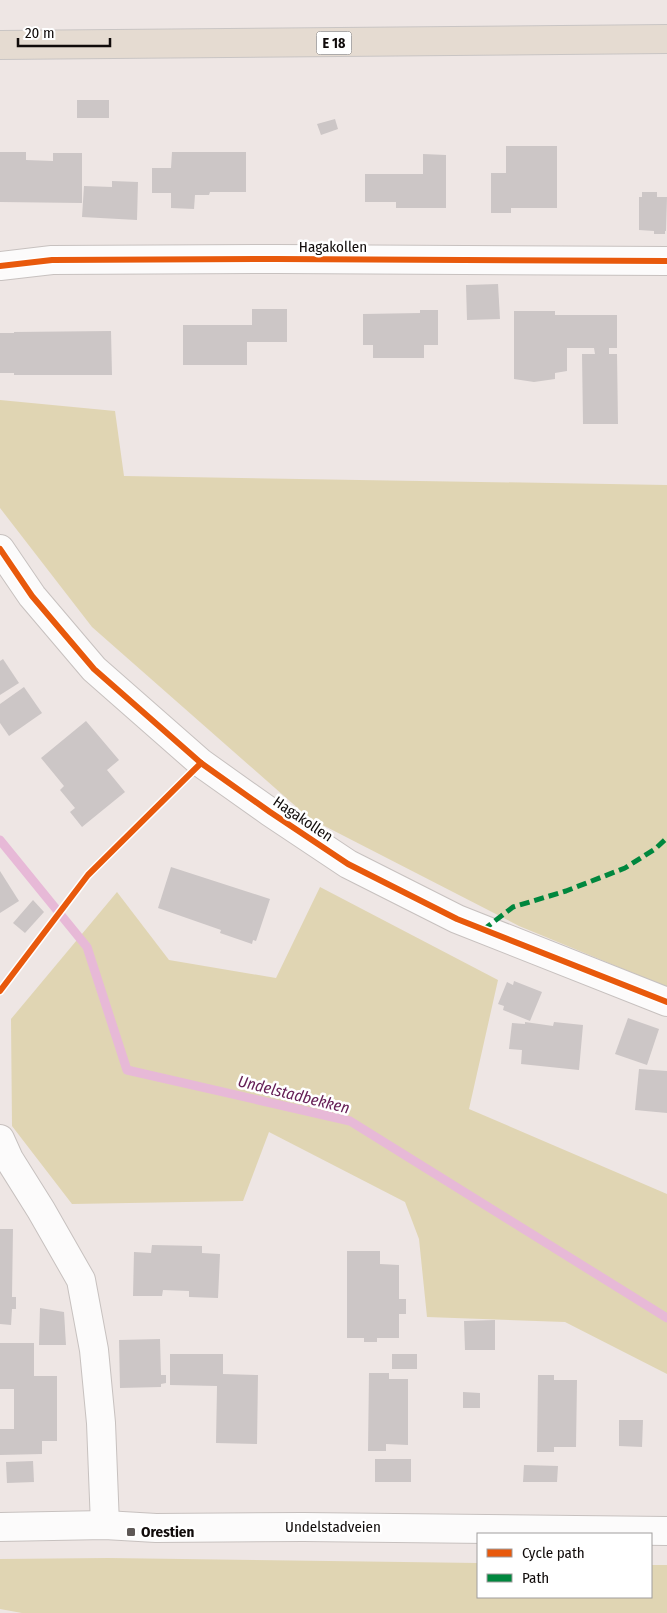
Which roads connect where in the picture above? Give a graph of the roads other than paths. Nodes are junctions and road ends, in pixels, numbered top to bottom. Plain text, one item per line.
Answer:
1 (667, 39) edge
2 (0, 46) edge
3 (667, 261) edge
4 (0, 266) edge
5 (0, 550) edge
6 (667, 1002) edge
7 (0, 1139) edge
8 (105, 1525) junction
9 (0, 1526) edge
10 (667, 1531) edge

1 - 2 highway, E 18
3 - 4 street, Hagakollen
5 - 6 street, Hagakollen
7 - 8 street
8 - 9 street, Undelstadveien
8 - 10 street, Undelstadveien

